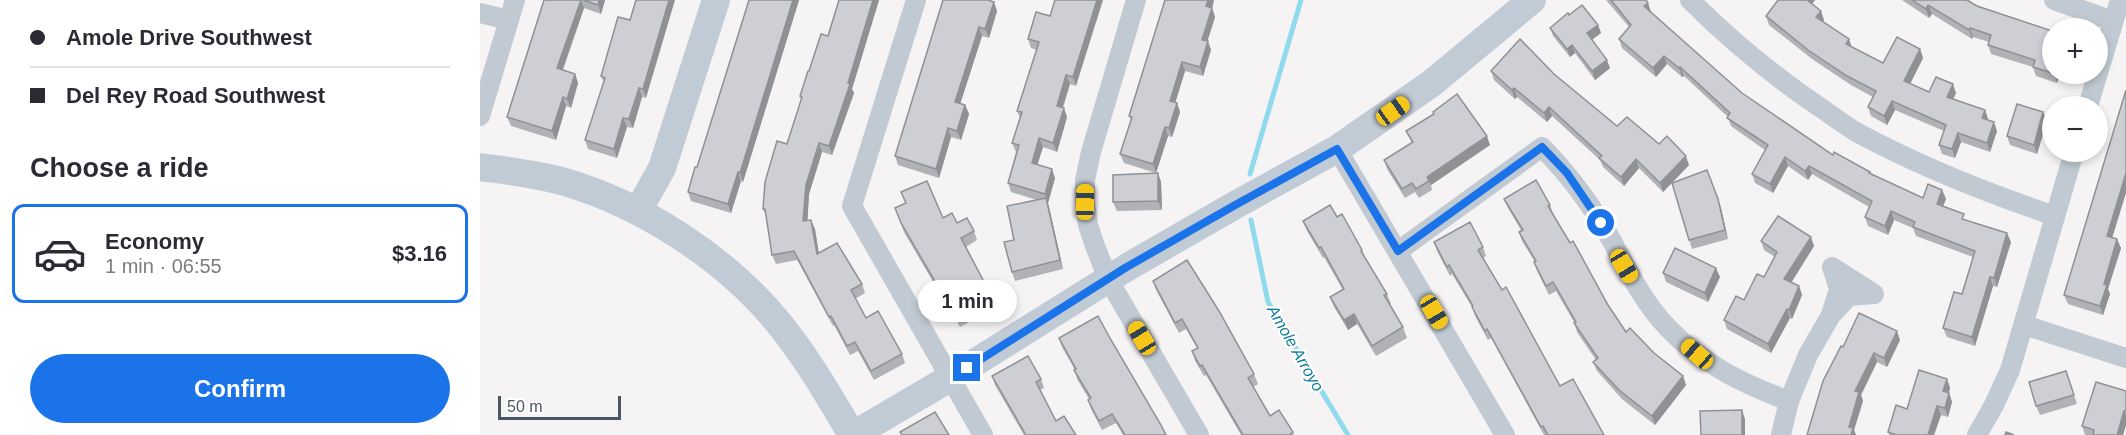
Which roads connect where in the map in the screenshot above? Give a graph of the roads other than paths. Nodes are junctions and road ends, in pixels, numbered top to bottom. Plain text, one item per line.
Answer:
1 (515, 0) edge
2 (716, 0) edge
3 (916, 0) edge
4 (1136, 0) edge
5 (1532, 0) edge
6 (1690, 0) edge
7 (2054, 0) edge
8 (2120, 0) edge
9 (480, 13) edge
10 (509, 20) junction
11 (2113, 21) junction
12 (2091, 96) edge
13 (480, 116) edge
14 (1337, 149) junction
15 (2071, 162) edge
16 (480, 167) edge
17 (638, 211) junction
18 (2055, 216) junction
19 (1398, 251) junction
20 (1108, 279) junction
21 (1831, 315) dead end
22 (2024, 325) junction
23 (2126, 358) edge
24 (950, 378) junction
25 (1789, 401) junction
26 (852, 435) edge
27 (983, 435) edge
28 (1199, 435) edge
29 (1506, 435) edge
30 (1781, 435) edge
31 (1977, 435) edge

1 - 10 street
2 - 17 street
3 - 24 street
4 - 20 street
5 - 14 street
6 - 18 street
7 - 11 street
8 - 11 street
9 - 10 street
10 - 13 street
11 - 12 street
14 - 19 street
14 - 20 street
15 - 18 street
16 - 17 street
17 - 26 street
18 - 22 street
19 - 25 street
19 - 29 street
20 - 24 street
20 - 28 street
21 - 25 street
22 - 23 street
22 - 31 street
24 - 26 street
24 - 27 street
25 - 30 street

